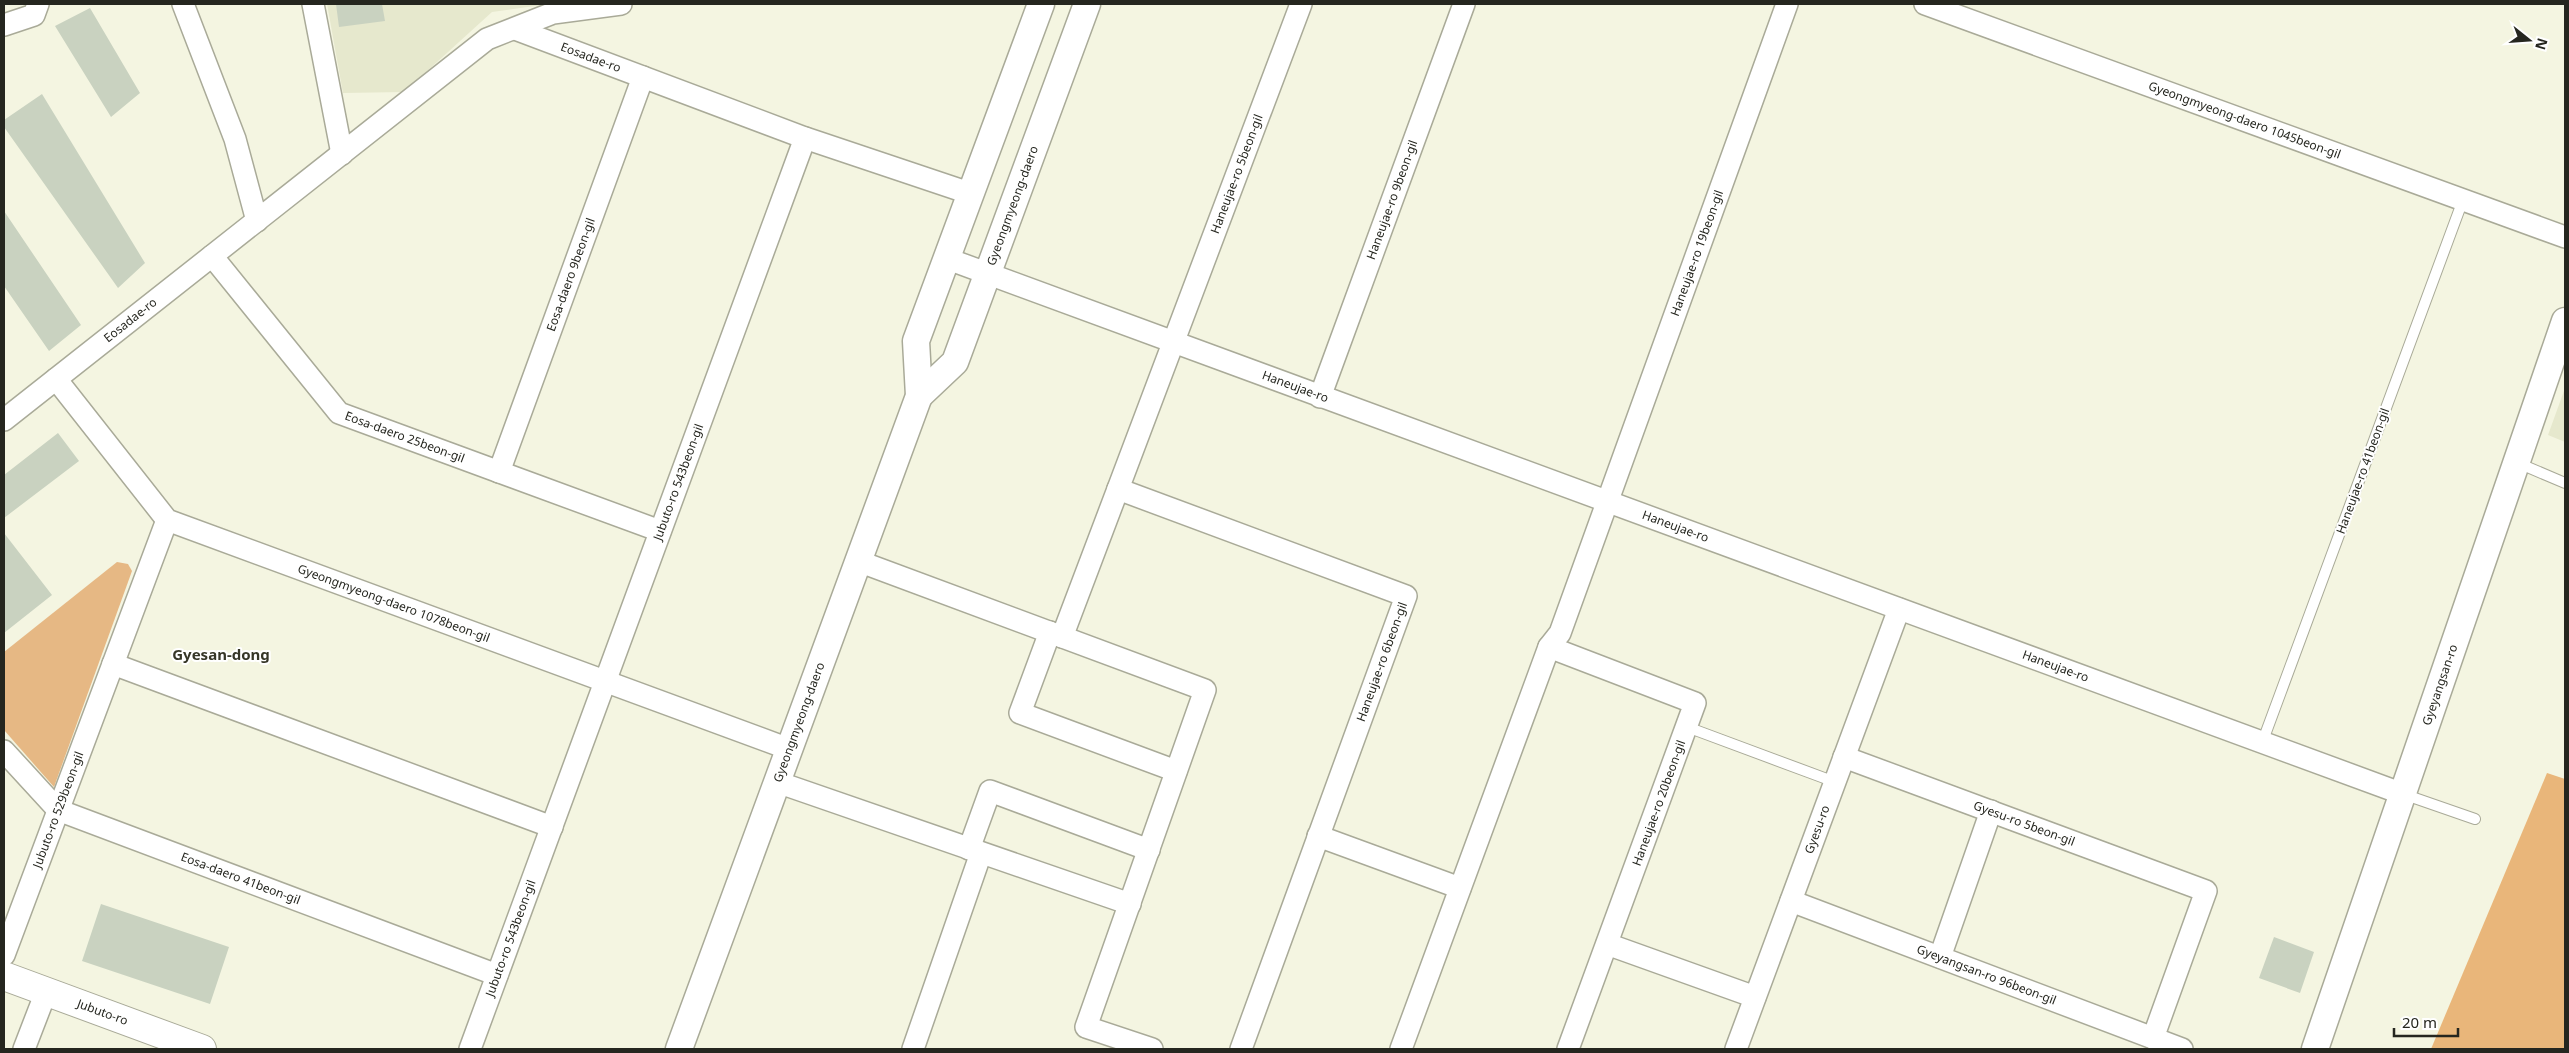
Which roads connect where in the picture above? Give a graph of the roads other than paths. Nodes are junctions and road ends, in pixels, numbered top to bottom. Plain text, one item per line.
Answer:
1 (38, 4) edge
2 (183, 4) edge
3 (313, 4) edge
4 (621, 4) edge
5 (1041, 4) edge
6 (1087, 4) edge
7 (1301, 4) edge
8 (1464, 4) edge
9 (1788, 4) edge
10 (1925, 4) edge
11 (4, 25) edge
12 (515, 28) junction
13 (643, 77) junction
14 (805, 138) junction
15 (342, 154) junction
16 (972, 194) junction
17 (2463, 200) junction
18 (257, 220) junction
19 (2565, 237) edge
20 (212, 256) junction
21 (948, 258) junction
22 (988, 274) junction
23 (2565, 321) edge
24 (1173, 343) junction
25 (56, 379) junction
26 (919, 396) junction
27 (1320, 397) junction
28 (4, 420) edge
29 (2517, 462) junction
30 (499, 472) junction
31 (2565, 482) edge
32 (1118, 489) junction
33 (1607, 502) junction
34 (167, 520) junction
35 (660, 531) junction
36 (858, 561) junction
37 (1899, 609) junction
38 (1056, 634) junction
39 (1549, 647) junction
40 (113, 664) junction
41 (605, 681) junction
42 (1687, 727) junction
43 (2262, 742) junction
44 (789, 749) junction
45 (4, 751) edge
46 (1844, 757) junction
47 (1176, 771) junction
48 (777, 782) junction
49 (1835, 782) junction
50 (2403, 794) junction
51 (58, 810) junction
52 (1991, 811) junction
53 (2475, 819) dead end
54 (552, 827) junction
55 (1318, 836) junction
56 (1149, 850) junction
57 (975, 851) junction
58 (1460, 888) junction
59 (1791, 901) junction
60 (1130, 904) junction
61 (1607, 944) junction
62 (4, 955) edge
63 (1940, 957) junction
64 (498, 975) junction
65 (4, 976) edge
66 (46, 992) junction
67 (1755, 996) junction
68 (2154, 1038) junction
69 (24, 1049) edge
70 (202, 1049) edge
71 (470, 1049) edge
72 (679, 1049) edge
73 (913, 1049) edge
74 (1152, 1049) edge
75 (1241, 1049) edge
76 (1401, 1049) edge
77 (1568, 1049) edge
78 (1737, 1049) edge
79 (2182, 1049) edge
80 (2315, 1049) edge

1 - 11 street
2 - 18 street
3 - 15 street
4 - 12 street
5 - 16 street, Gyeongmyeong-daero
6 - 22 street, Gyeongmyeong-daero
7 - 24 street, Haneujae-ro 5beon-gil
8 - 27 street, Haneujae-ro 9beon-gil
9 - 33 street, Haneujae-ro 19beon-gil
10 - 17 street, Gyeongmyeong-daero 1045beon-gil
12 - 13 street, Eosadae-ro
12 - 15 street, Eosadae-ro
13 - 14 street, Eosadae-ro
13 - 30 street, Eosa-daero 9beon-gil
14 - 16 street, Eosadae-ro
14 - 35 street, Jubuto-ro 543beon-gil
15 - 18 street, Eosadae-ro
16 - 21 street, Gyeongmyeong-daero
17 - 19 street, Gyeongmyeong-daero 1045beon-gil
17 - 43 lane, Haneujae-ro 41beon-gil
18 - 20 street, Eosadae-ro
20 - 25 street, Eosadae-ro
20 - 30 street, Eosa-daero 25beon-gil
21 - 22 street, Haneujae-ro
21 - 26 street, Gyeongmyeong-daero
22 - 24 street, Haneujae-ro
22 - 26 street, Gyeongmyeong-daero
23 - 29 street, Gyeyangsan-ro
24 - 27 street, Haneujae-ro
24 - 32 street
25 - 28 street, Eosadae-ro
25 - 34 street
26 - 36 street, Gyeongmyeong-daero
27 - 33 street, Haneujae-ro
29 - 31 lane
29 - 50 street, Gyeyangsan-ro
30 - 35 street, Eosa-daero 25beon-gil
32 - 38 street
32 - 55 street, Haneujae-ro 6beon-gil
33 - 37 street, Haneujae-ro
33 - 39 street
34 - 40 street, Jubuto-ro 529beon-gil
34 - 41 street, Gyeongmyeong-daero 1078beon-gil
35 - 41 street, Jubuto-ro 543beon-gil
36 - 38 street
36 - 44 street, Gyeongmyeong-daero
37 - 43 street, Haneujae-ro
37 - 46 street, Gyesu-ro
38 - 47 street
38 - 47 street
39 - 42 street, Haneujae-ro 20beon-gil
39 - 58 street
40 - 51 street, Jubuto-ro 529beon-gil
40 - 54 street
41 - 44 street, Gyeongmyeong-daero 1078beon-gil
41 - 54 street, Jubuto-ro 543beon-gil
42 - 49 lane
42 - 61 street, Haneujae-ro 20beon-gil
43 - 50 street, Haneujae-ro
44 - 48 street, Gyeongmyeong-daero
45 - 51 street, Eosa-daero 41beon-gil
46 - 49 street, Gyesu-ro
46 - 52 street, Gyesu-ro 5beon-gil
47 - 56 street
48 - 57 street
48 - 72 street, Gyeongmyeong-daero
49 - 59 street, Gyesu-ro
50 - 53 lane
50 - 80 street, Gyeyangsan-ro
51 - 62 street, Jubuto-ro 529beon-gil
51 - 64 street, Eosa-daero 41beon-gil
52 - 63 street
52 - 68 street, Gyesu-ro 5beon-gil
54 - 64 street, Jubuto-ro 543beon-gil
55 - 58 street
55 - 75 street, Haneujae-ro 6beon-gil
56 - 57 street
56 - 60 street
57 - 60 street
57 - 73 street
58 - 76 street
59 - 63 street, Gyeyangsan-ro 96beon-gil
59 - 67 street, Gyesu-ro
60 - 74 street
61 - 67 street
61 - 77 street, Haneujae-ro 20beon-gil
63 - 68 street, Gyeyangsan-ro 96beon-gil
64 - 71 street, Jubuto-ro 543beon-gil
65 - 66 main road, Jubuto-ro
66 - 69 street
66 - 70 main road, Jubuto-ro
67 - 78 street, Gyesu-ro
68 - 79 street, Gyeyangsan-ro 96beon-gil

